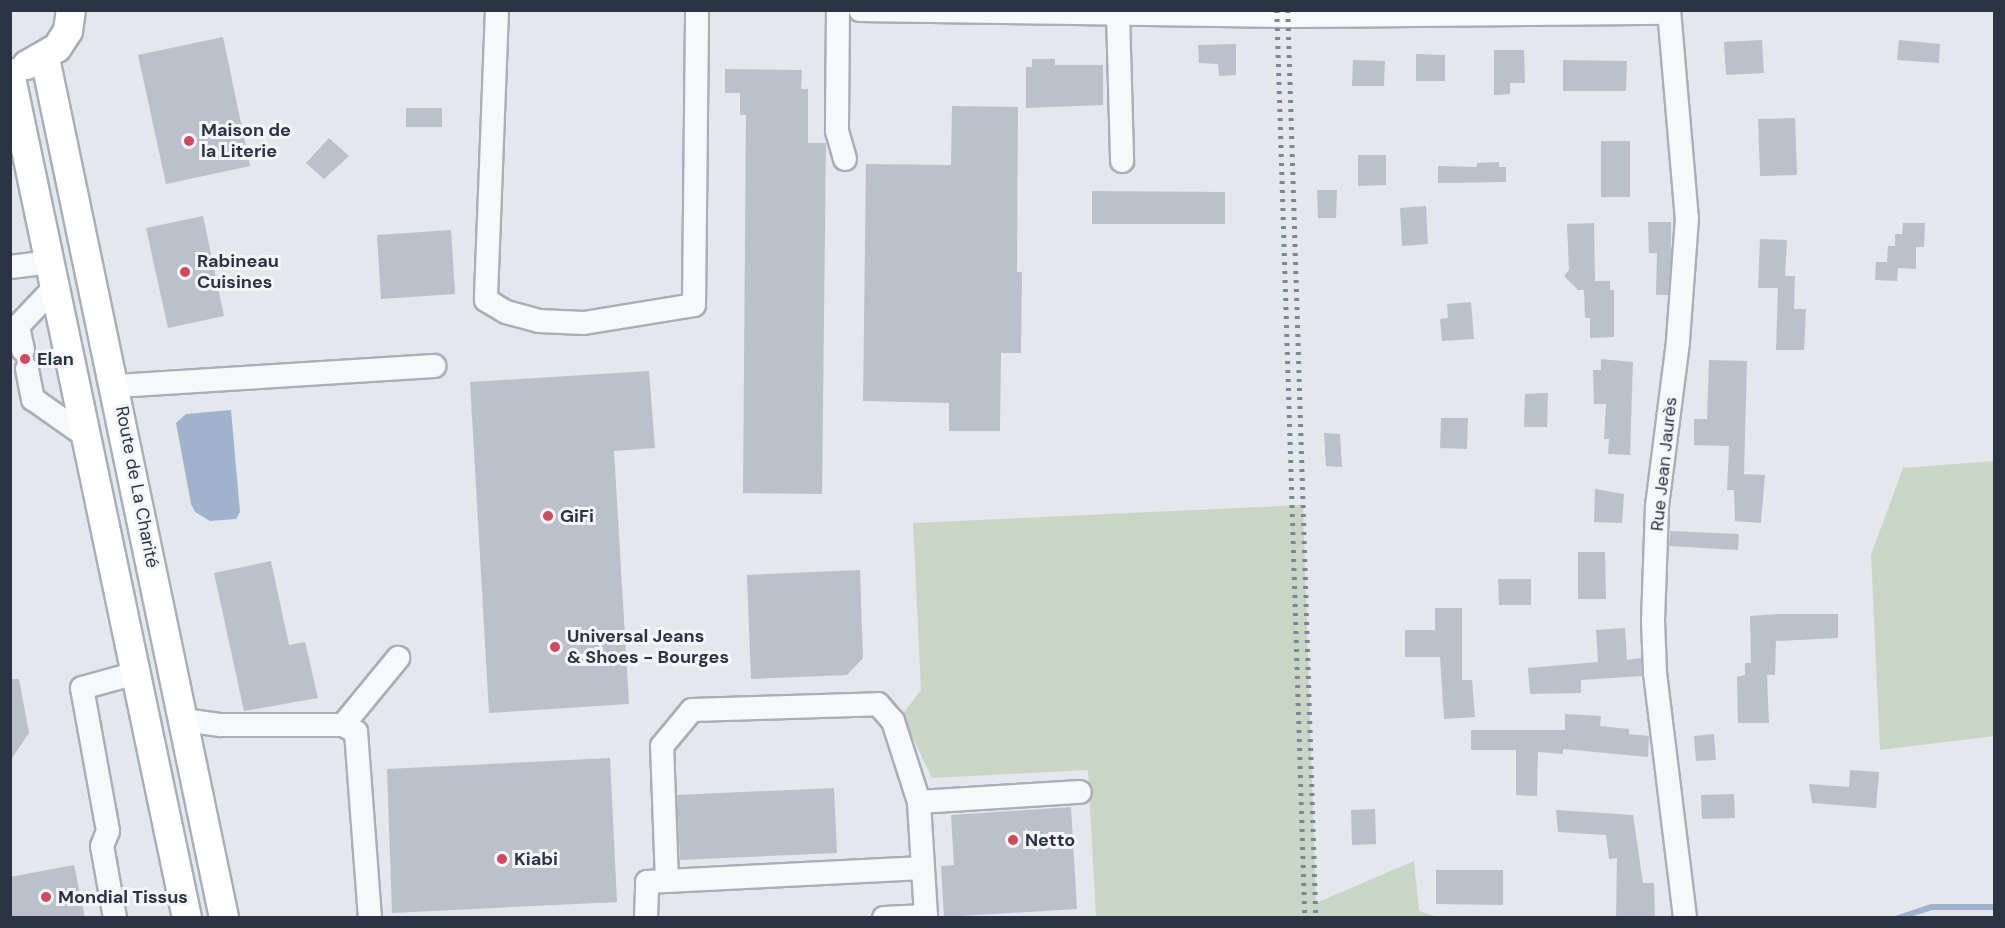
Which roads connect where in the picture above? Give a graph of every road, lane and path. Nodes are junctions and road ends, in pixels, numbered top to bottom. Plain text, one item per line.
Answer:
1 (71, 10) edge
2 (497, 10) edge
3 (697, 10) edge
4 (838, 10) edge
5 (860, 10) edge
6 (1669, 12) edge
7 (1118, 14) junction
8 (45, 58) junction
9 (10, 67) edge
10 (10, 73) edge
11 (845, 159) dead end
12 (1122, 161) dead end
13 (10, 267) edge
14 (53, 274) junction
15 (434, 366) dead end
16 (116, 386) junction
17 (87, 437) junction
18 (398, 658) dead end
19 (137, 674) junction
20 (184, 720) junction
21 (343, 725) junction
22 (1080, 792) dead end
23 (919, 802) junction
24 (923, 868) junction
25 (667, 881) junction
26 (115, 918) edge
27 (187, 918) edge
28 (224, 918) edge
29 (370, 918) edge
30 (646, 918) edge
31 (884, 918) edge
32 (1685, 918) edge

1 - 8 main road
2 - 3 street
4 - 11 street
5 - 7 street
6 - 7 street
6 - 32 street, Rue Jean Jaurès
7 - 12 street
8 - 9 main road
8 - 16 main road, Route de La Charité
10 - 14 main road, Route de La Charité
13 - 14 street
14 - 17 main road, Route de La Charité
14 - 17 street
15 - 16 street
16 - 20 main road, Route de La Charité
17 - 19 main road, Route de La Charité
18 - 21 street
19 - 26 street
19 - 27 main road, Route de La Charité
20 - 21 street
20 - 28 main road, Route de La Charité
21 - 29 street
22 - 23 street
23 - 24 street
23 - 25 street
24 - 25 street
24 - 31 street
25 - 30 street

